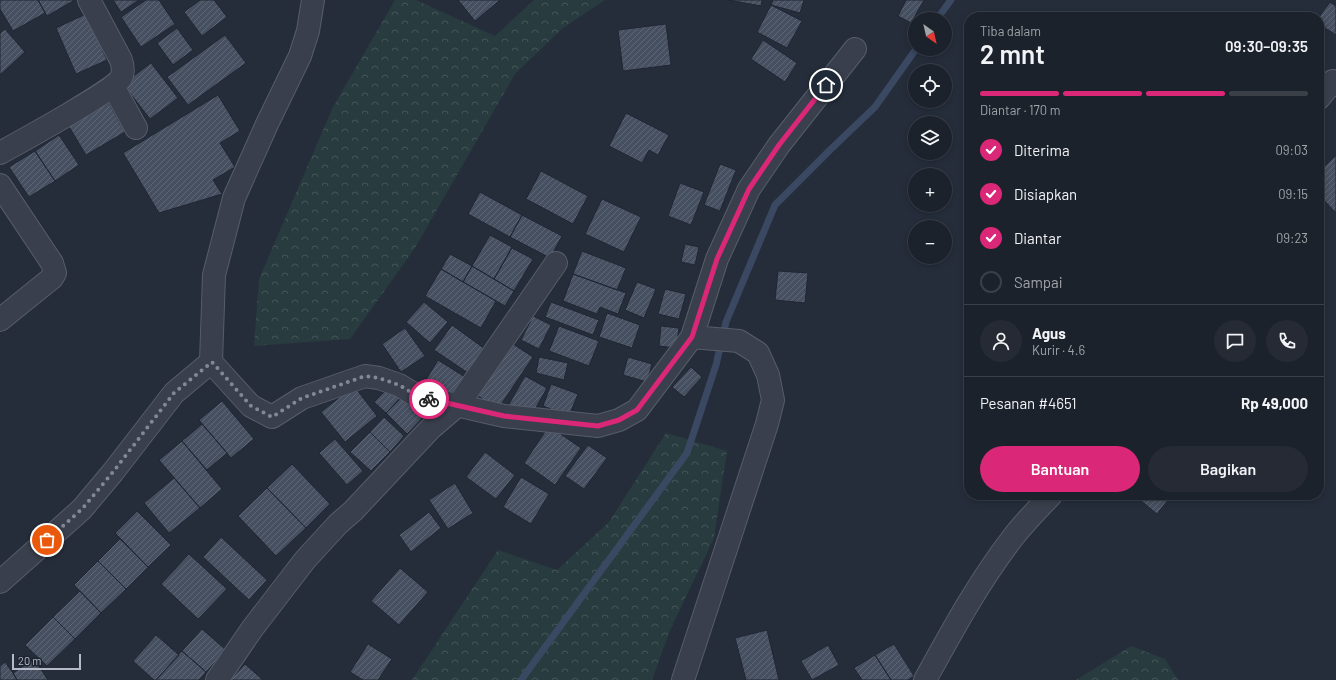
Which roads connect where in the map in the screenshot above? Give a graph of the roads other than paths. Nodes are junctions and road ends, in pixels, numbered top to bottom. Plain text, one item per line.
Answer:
1 (90, 0) edge
2 (313, 0) edge
3 (855, 49) dead end
4 (1335, 82) edge
5 (113, 86) junction
6 (1324, 93) edge
7 (136, 128) dead end
8 (0, 153) edge
9 (0, 185) edge
10 (556, 263) dead end
11 (0, 320) edge
12 (700, 338) junction
13 (212, 362) junction
14 (458, 405) junction
15 (1046, 500) edge
16 (0, 582) edge
17 (217, 680) edge
18 (683, 680) edge
19 (925, 680) edge

1 - 5 street
2 - 13 street
3 - 12 street
4 - 6 street
5 - 7 street
5 - 8 street
9 - 11 street
10 - 14 street
12 - 14 street
12 - 18 street
13 - 14 street
13 - 16 street
14 - 17 street
15 - 19 street

